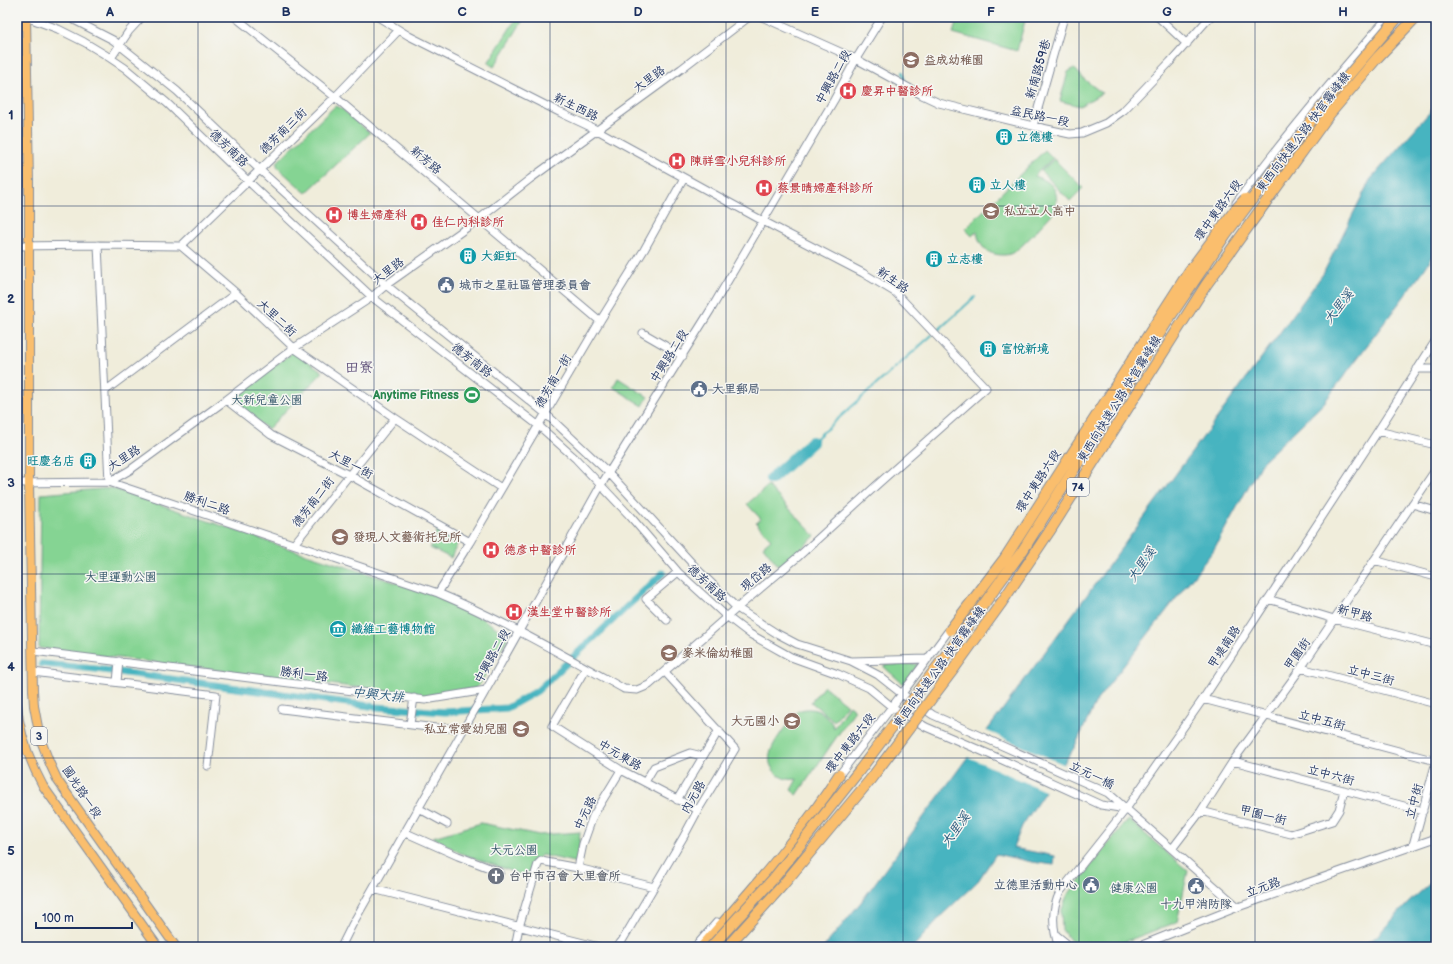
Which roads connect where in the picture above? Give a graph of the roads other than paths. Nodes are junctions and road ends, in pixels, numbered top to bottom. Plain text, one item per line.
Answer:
1 (26, 17) edge
2 (68, 17) edge
3 (142, 17) edge
4 (236, 17) edge
5 (378, 17) edge
6 (749, 17) edge
7 (762, 17) edge
8 (882, 17) edge
9 (1064, 17) edge
10 (1158, 17) edge
11 (1210, 17) edge
12 (1388, 17) edge
13 (1398, 17) edge
14 (1407, 17) edge
15 (1416, 17) edge
16 (399, 30) junction
17 (1187, 44) junction
18 (120, 45) junction
19 (111, 58) junction
20 (856, 59) junction
21 (335, 97) junction
22 (1033, 126) junction
23 (598, 130) junction
24 (260, 170) junction
25 (684, 178) junction
26 (248, 181) junction
27 (1262, 186) junction
28 (479, 219) junction
29 (763, 221) junction
30 (98, 245) junction
31 (17, 246) edge
32 (29, 246) junction
33 (181, 246) junction
34 (1195, 260) junction
35 (1208, 268) junction
36 (386, 285) junction
37 (236, 294) junction
38 (372, 297) junction
39 (600, 321) junction
40 (642, 333) dead end
41 (1436, 340) edge
42 (294, 348) junction
43 (683, 356) junction
44 (1417, 369) junction
45 (1436, 369) edge
46 (986, 388) joint
47 (105, 391) junction
48 (226, 400) junction
49 (546, 414) junction
50 (395, 418) junction
51 (539, 426) junction
52 (1378, 431) junction
53 (1436, 445) edge
54 (1436, 469) edge
55 (609, 473) junction
56 (349, 475) junction
57 (17, 482) edge
58 (109, 482) junction
59 (30, 483) junction
60 (601, 485) junction
61 (501, 488) junction
62 (1412, 504) junction
63 (1436, 511) edge
64 (470, 542) junction
65 (294, 544) junction
66 (1374, 560) junction
67 (678, 572) junction
68 (1436, 577) edge
69 (438, 593) junction
70 (1268, 599) junction
71 (736, 608) junction
72 (728, 617) junction
73 (1334, 619) junction
74 (667, 620) dead end
75 (950, 630) junction
76 (518, 631) junction
77 (1436, 645) edge
78 (33, 651) junction
79 (928, 659) junction
80 (119, 661) junction
81 (852, 661) junction
82 (586, 668) junction
83 (1301, 668) junction
84 (33, 672) junction
85 (665, 672) junction
86 (117, 682) junction
87 (486, 690) junction
88 (902, 694) junction
89 (414, 698) junction
90 (1202, 699) junction
91 (915, 702) junction
92 (17, 704) edge
93 (1436, 704) edge
94 (892, 707) junction
95 (282, 709) dead end
96 (906, 714) junction
97 (1266, 716) junction
98 (410, 724) junction
99 (465, 726) junction
100 (718, 730) junction
101 (702, 756) junction
102 (1233, 761) junction
103 (1436, 761) edge
104 (208, 766) dead end
105 (621, 770) junction
106 (839, 775) junction
107 (645, 782) junction
108 (1344, 790) junction
109 (677, 800) junction
110 (1115, 804) junction
111 (418, 808) junction
112 (1126, 809) junction
113 (698, 810) junction
114 (1201, 811) junction
115 (1423, 811) junction
116 (447, 824) dead end
117 (404, 832) junction
118 (1436, 838) edge
119 (1413, 845) junction
120 (1172, 849) junction
121 (578, 868) junction
122 (500, 872) dead end
123 (654, 887) junction
124 (373, 889) junction
125 (1238, 907) junction
126 (519, 927) junction
127 (1054, 934) junction
128 (158, 947) edge
129 (176, 947) edge
130 (341, 947) edge
131 (515, 947) edge
132 (599, 947) edge
133 (617, 947) edge
134 (694, 947) edge
135 (702, 947) edge
136 (711, 947) edge
137 (717, 947) edge
138 (727, 947) edge
139 (1059, 947) edge
140 (1071, 947) edge
141 (1137, 947) edge

1 - 19 street, 德芳南路
1 - 32 main road, 3
2 - 18 street, 德芳南路
3 - 18 street
4 - 21 street, 新芳路
5 - 16 street, 新生西路
6 - 23 street, 大里路
7 - 20 street, 益民路一段
8 - 20 street, 中興路二段
9 - 22 street, 新南路59巷
10 - 17 street
11 - 17 street, 益民路一段
12 - 34 street, 環中東路六段
13 - 27 highway, 東西向快速公路 快官霧峰線 / 74, bridge
14 - 35 street, 環中東路六段
15 - 138 highway, 東西向快速公路 快官霧峰線 / 74, bridge
16 - 21 street, 德芳南三街
16 - 23 street, 新生西路
17 - 22 street, 益民路一段
18 - 19 street
18 - 24 street, 德芳南路
19 - 26 street, 德芳南路
20 - 22 street, 益民路一段
20 - 29 street, 中興路二段
21 - 24 street, 德芳南三街
21 - 28 street, 新芳路
23 - 25 street, 新生西路
23 - 28 street, 大里路
24 - 26 street, 德芳南三街
24 - 36 street, 德芳南路
25 - 29 street, 新生西路
25 - 39 street, 德芳南一街
26 - 33 street, 德芳南三街
26 - 38 street, 德芳南路
27 - 75 highway, bridge
27 - 136 highway, 東西向快速公路 快官霧峰線 / 74, bridge
28 - 36 street, 大里路
28 - 39 street, 新芳路
29 - 43 street, 中興路二段
29 - 46 street, 新生路
30 - 32 street
30 - 33 street
30 - 47 street
31 - 32 street
32 - 59 main road, 3
33 - 37 street, 大里二街
34 - 35 street
34 - 75 street, 環中東路六段
35 - 91 street, 環中東路六段
36 - 38 street, 大里路
36 - 49 street, 德芳南路
37 - 42 street, 大里二街
37 - 47 street
38 - 42 street, 大里路
38 - 51 street, 德芳南路
39 - 49 street, 德芳南一街
40 - 43 street
41 - 44 street, 甲堤南路
42 - 48 street, 大里路
42 - 50 street, 大里二街
43 - 55 street, 中興路二段
44 - 45 street
44 - 52 street, 甲堤南路
46 - 71 street, 現岱路
47 - 58 street
48 - 56 street, 大里一街
48 - 58 street, 大里路
49 - 51 street, 德芳南一街
49 - 55 street, 德芳南路
50 - 56 street, 德芳南二街
50 - 61 street, 大里二街
51 - 60 street, 德芳南路
51 - 61 street, 德芳南一街
52 - 53 street
52 - 70 street, 甲堤南路
54 - 62 street, 甲園街
55 - 60 street, 中興路二段
55 - 71 street, 德芳南路
56 - 64 street, 大里一街
56 - 65 street, 德芳南二街
57 - 59 street, 大里路
58 - 59 street, 大里路
58 - 65 street, 勝利二路
59 - 78 main road, 國光路一段 / 3
60 - 67 street, 德芳南路
60 - 76 street, 中興路二段
61 - 64 street, 德芳南一街
62 - 63 street
62 - 66 street, 甲園街
64 - 69 street, 德芳南一街
65 - 69 street, 勝利二路
66 - 68 street
66 - 73 street, 甲園街
67 - 72 street, 德芳南路
67 - 74 street
69 - 76 street, 勝利二路
70 - 73 street, 新甲路
70 - 90 street, 甲堤南路
71 - 72 street, 現岱路
71 - 81 street, 德芳南路
72 - 85 street, 現岱路
72 - 94 street, 德芳南路
73 - 77 street, 新甲路
73 - 83 street, 甲園街
75 - 79 street, 環中東路六段
76 - 82 street, 現岱路
76 - 87 street, 中興路二段
78 - 80 street, 勝利一路
78 - 84 main road, 國光路一段 / 3
79 - 81 street
79 - 88 street, 環中東路六段
80 - 86 street
80 - 89 street, 勝利一路
81 - 88 street, 德芳南路
82 - 85 street, 現岱路
82 - 105 street, 中元東路
83 - 93 street, 立中三街
83 - 97 street, 甲園街
84 - 86 street
84 - 129 main road, 國光路一段 / 3
85 - 100 street, 內元路
86 - 104 street
87 - 89 street, 勝利一路
87 - 99 street, 中興路二段
88 - 91 street, 德芳南路
88 - 94 street, 環中東路六段
89 - 98 street
90 - 97 street, 立中五街
90 - 112 street, 甲堤南路
91 - 96 street, 環中東路六段
91 - 110 street, 立元一橋
92 - 128 main road, 3
94 - 96 street, 德芳南路
94 - 106 street, 環中東路六段
95 - 98 street
96 - 110 street, 立元一橋
96 - 137 street, 環中東路六段
97 - 102 street, 甲園街
97 - 103 street, 立中五街
98 - 99 street
99 - 111 street
100 - 101 street
100 - 113 street, 內元路
101 - 107 street
101 - 109 street
102 - 108 street, 立中六街
102 - 114 street, 甲園街
103 - 115 street, 立中街
105 - 107 street, 中元東路
105 - 121 street, 中元路
106 - 134 street, 環中東路六段
106 - 135 highway
107 - 109 street, 中元東路
108 - 114 street, 甲園一街
108 - 115 street, 立中六街
109 - 113 street, 中元東路
110 - 112 street, 立元一橋
111 - 116 street
111 - 117 street
112 - 120 street, 立元路
112 - 127 street, 甲堤南路
113 - 123 street, 內元路
114 - 120 street, 甲園街
115 - 119 street, 立中街
117 - 122 street
117 - 124 street
118 - 119 street, 立元路
119 - 125 street, 立元路
120 - 125 street, 立元路
121 - 123 street
121 - 126 street
123 - 133 street, 內元路
124 - 126 street
124 - 130 street
125 - 141 street
126 - 131 street
126 - 132 street
127 - 139 street, 甲堤南路
127 - 140 street

